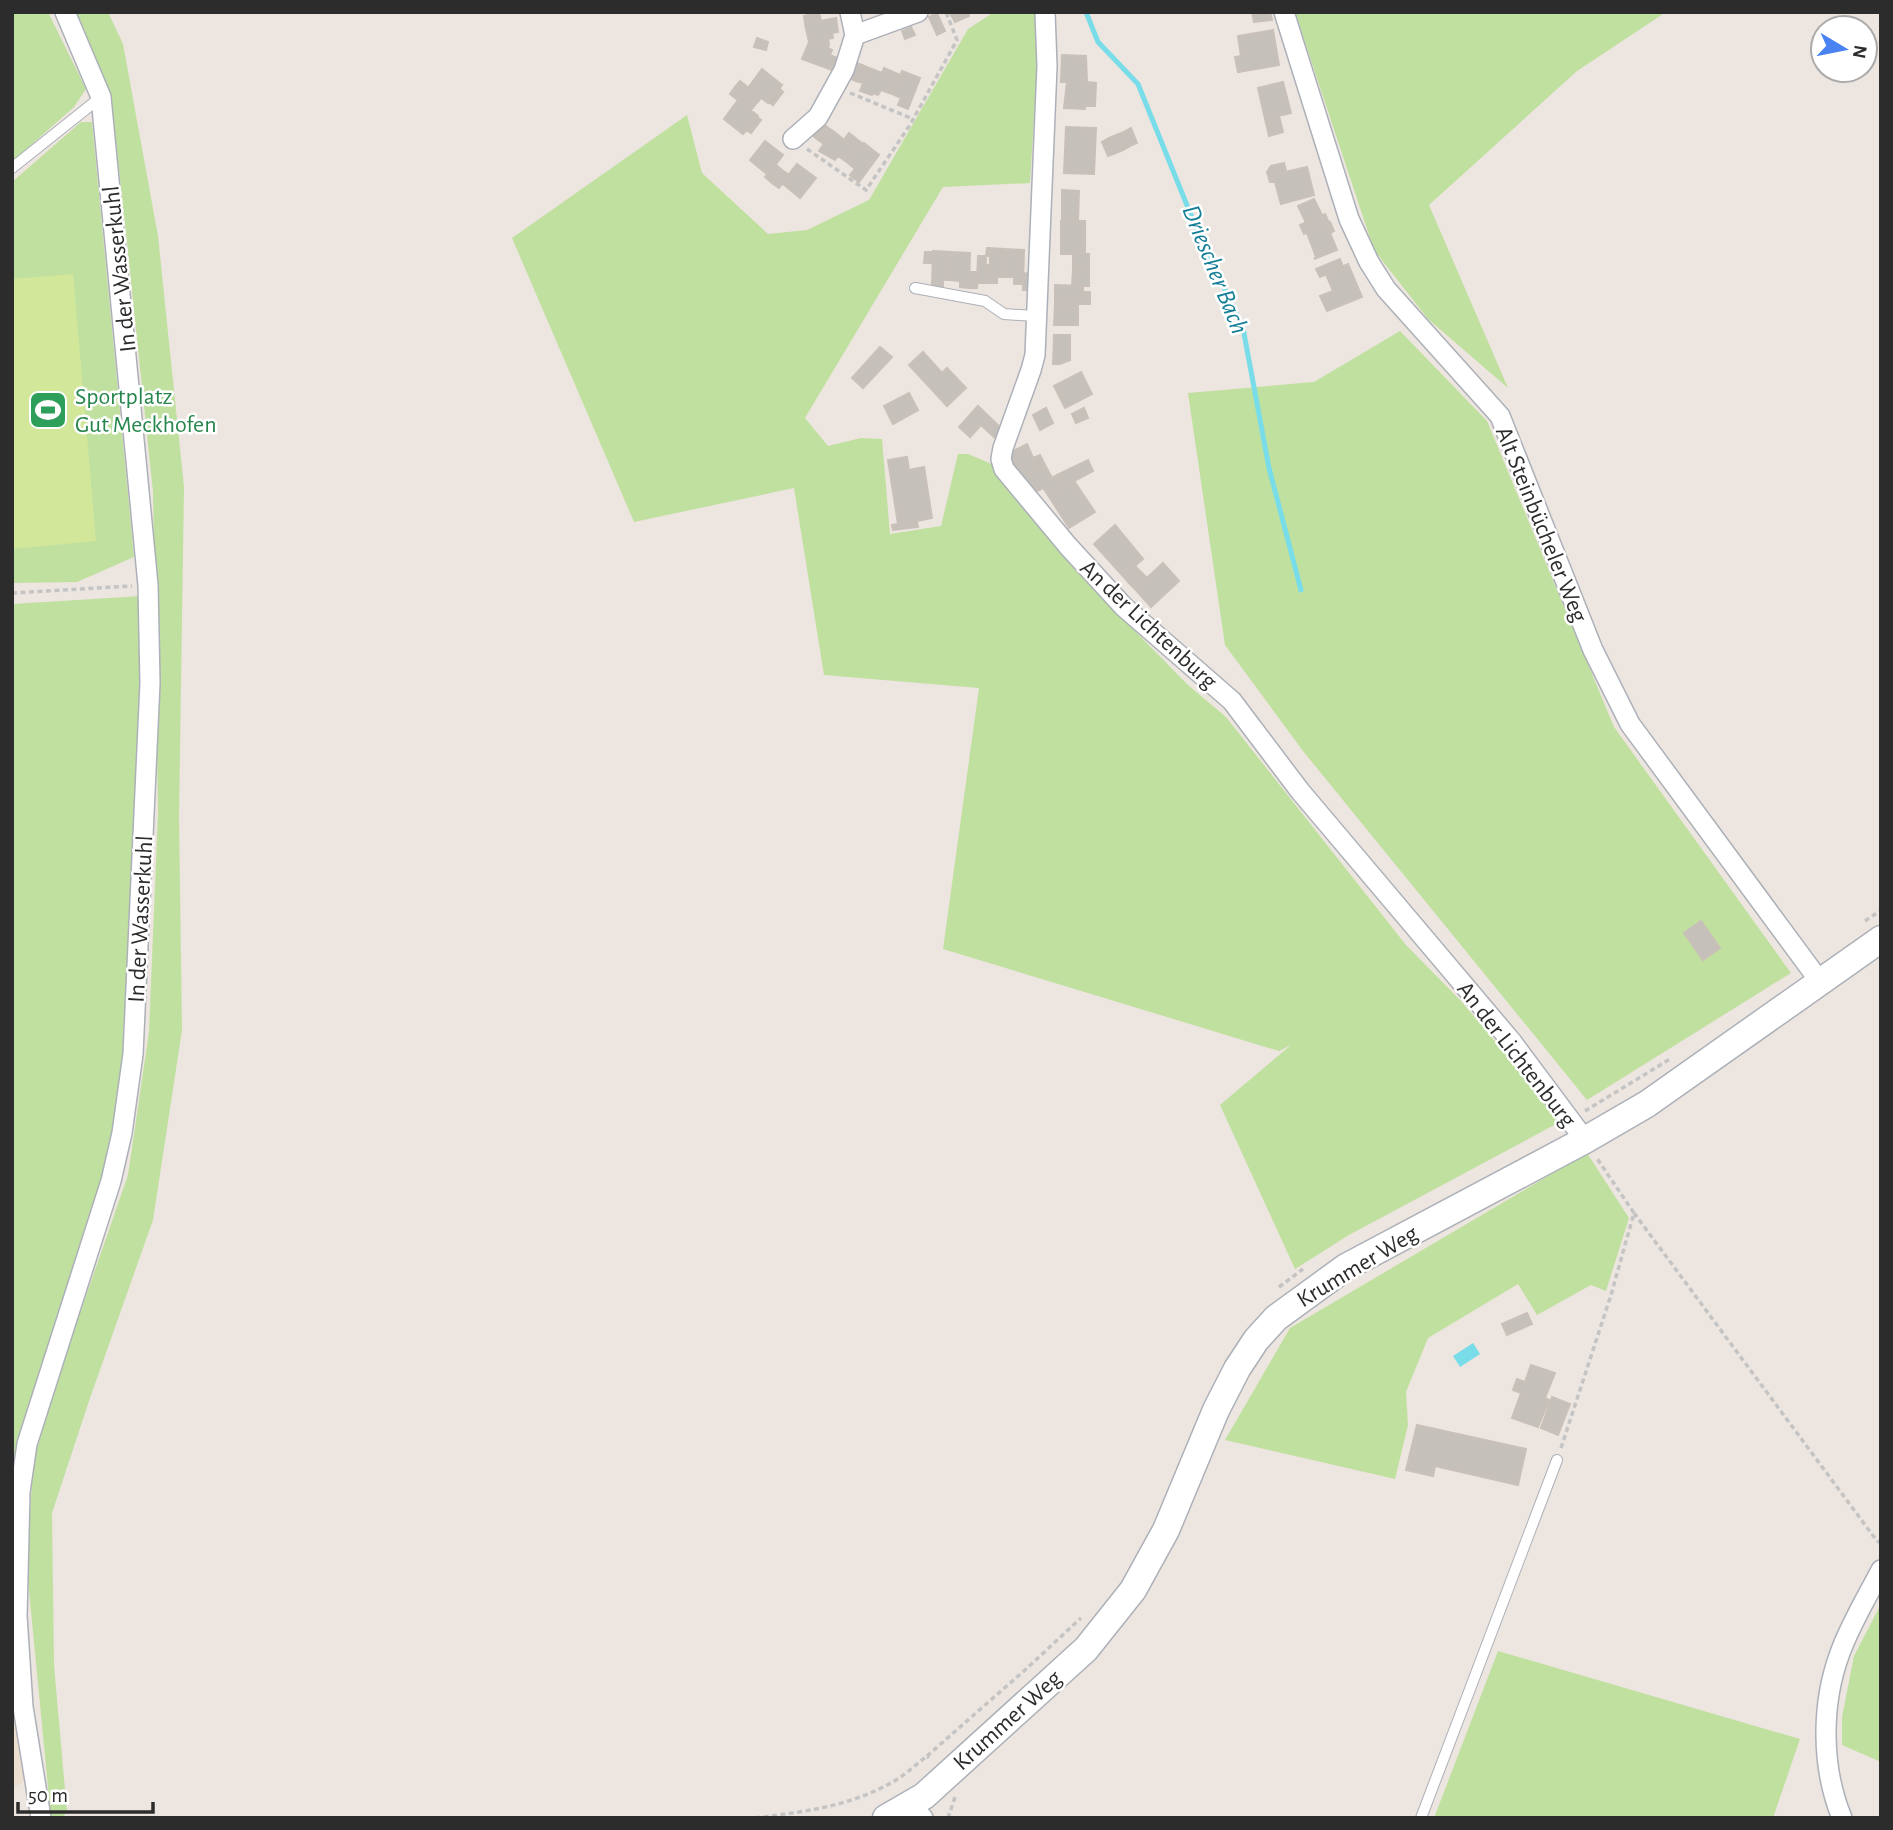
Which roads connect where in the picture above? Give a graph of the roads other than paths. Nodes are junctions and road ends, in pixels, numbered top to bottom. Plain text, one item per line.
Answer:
1 (65, 12) edge
2 (850, 12) edge
3 (918, 12) edge
4 (1045, 12) edge
5 (1284, 12) edge
6 (855, 35) junction
7 (102, 97) junction
8 (793, 139) road end
9 (12, 168) edge
10 (915, 288) dead end
11 (1035, 316) junction
12 (1870, 932) edge
13 (1821, 983) junction
14 (1578, 1130) junction
15 (1557, 1460) road end
16 (1881, 1570) edge
17 (15, 1587) edge
18 (917, 1811) edge
19 (41, 1818) edge
20 (886, 1818) edge
21 (1421, 1818) edge
22 (1842, 1818) edge

1 - 7 street, In der Wasserkuhl
2 - 6 street
3 - 6 street
4 - 11 street, An der Lichtenburg
5 - 13 street, Alt Steinbücheler Weg
6 - 8 street
7 - 9 lane
7 - 17 street, In der Wasserkuhl
10 - 11 lane
11 - 14 street, An der Lichtenburg
12 - 13 main road, Krummer Weg
13 - 14 main road, Krummer Weg
14 - 18 main road, Krummer Weg
15 - 21 lane
16 - 22 street
17 - 19 street, In der Wasserkuhl
18 - 20 main road, Krummer Weg

